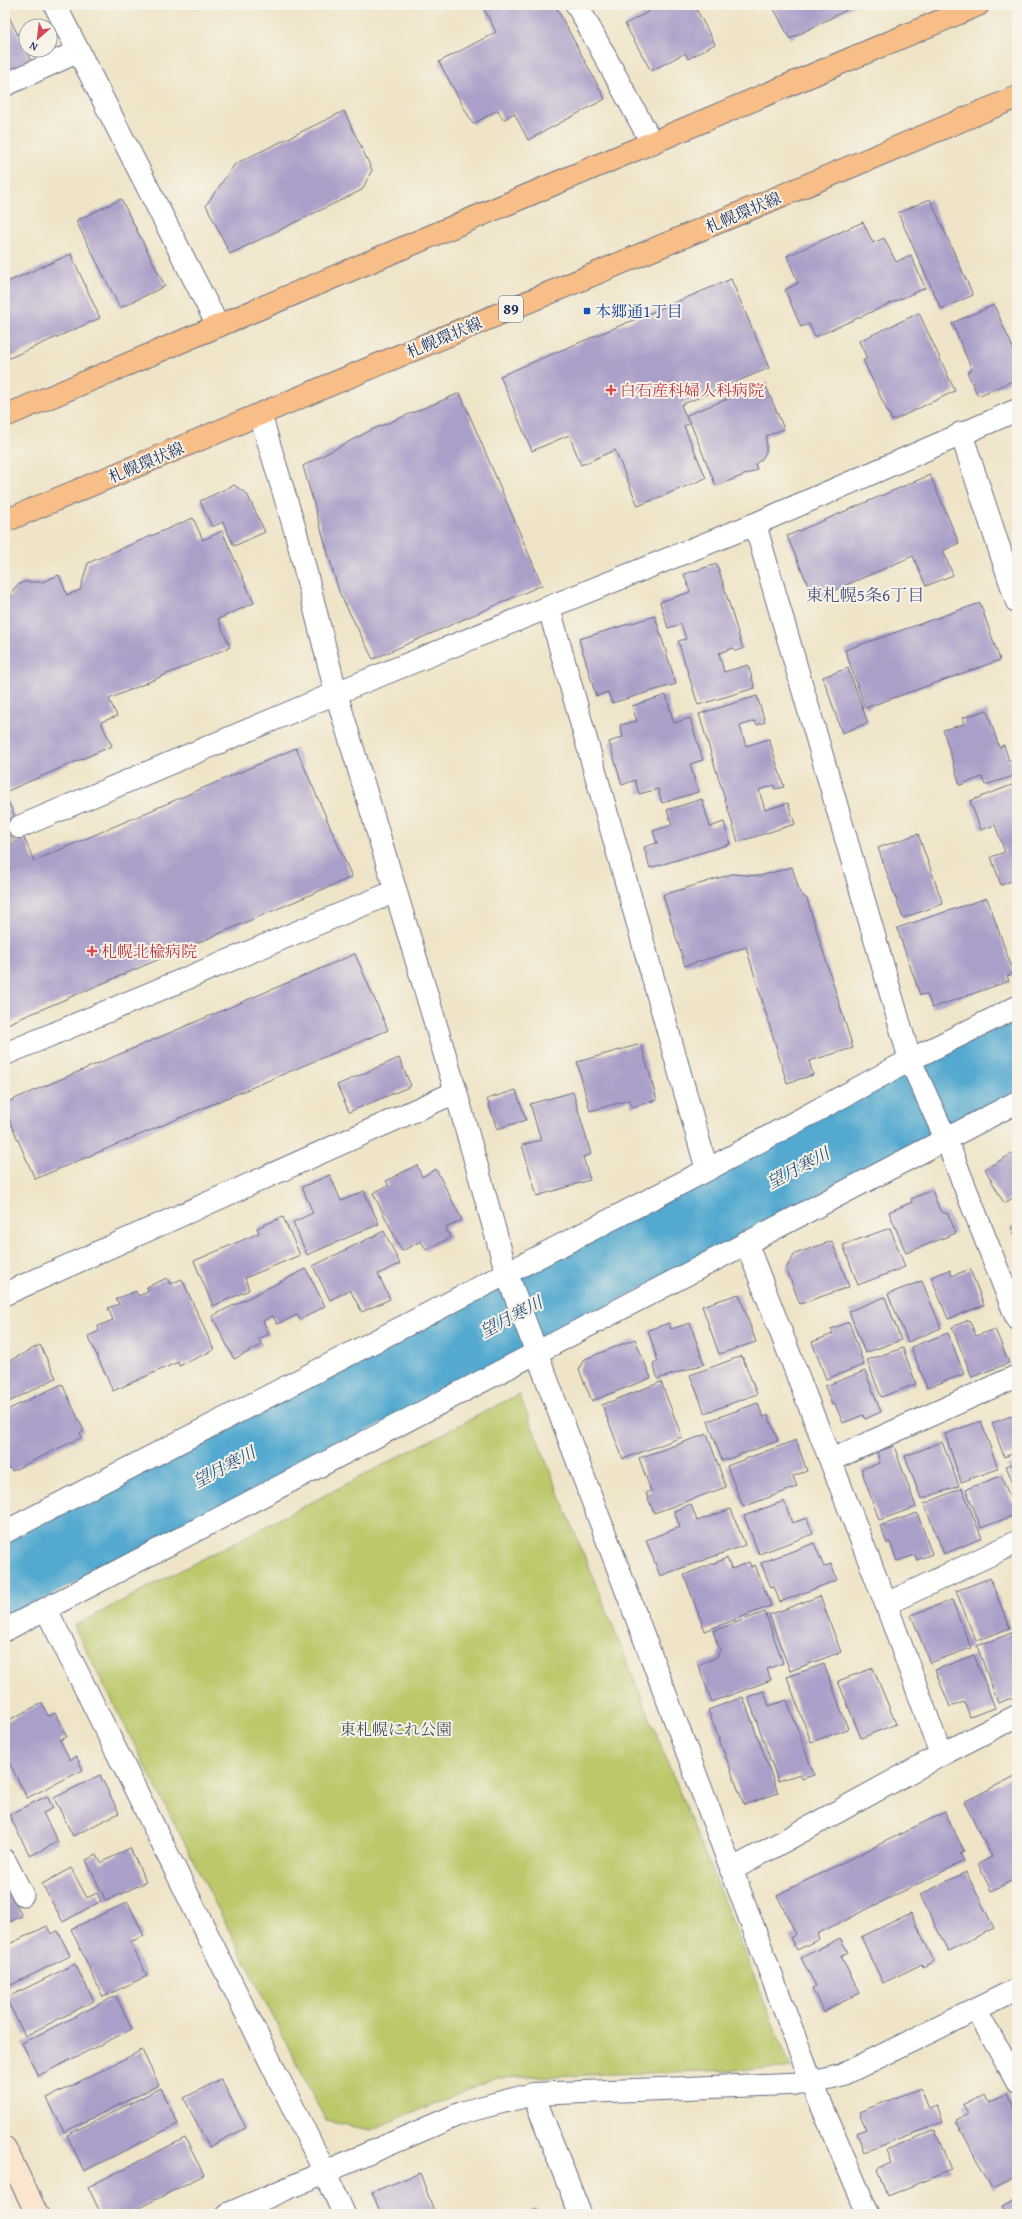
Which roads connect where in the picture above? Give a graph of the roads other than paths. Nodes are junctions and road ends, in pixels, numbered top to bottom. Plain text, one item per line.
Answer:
1 (55, 5) edge
2 (577, 5) edge
3 (978, 5) edge
4 (80, 50) junction
5 (5, 85) edge
6 (1017, 97) edge
7 (652, 144) junction
8 (218, 326) junction
9 (1017, 410) edge
10 (260, 414) junction
11 (5, 416) edge
12 (961, 433) junction
13 (5, 521) edge
14 (755, 524) junction
15 (1017, 602) edge
16 (549, 608) junction
17 (336, 692) junction
18 (19, 827) tunnel mouth
19 (396, 891) junction
20 (1017, 1007) edge
21 (5, 1054) edge
22 (910, 1060) junction
23 (456, 1092) junction
24 (1017, 1102) edge
25 (942, 1130) junction
26 (707, 1170) junction
27 (746, 1242) junction
28 (510, 1281) junction
29 (5, 1294) edge
30 (1017, 1319) edge
31 (534, 1344) junction
32 (1017, 1376) edge
33 (831, 1460) junction
34 (5, 1532) edge
35 (1017, 1542) edge
36 (886, 1604) junction
37 (46, 1609) junction
38 (5, 1630) edge
39 (1017, 1716) edge
40 (941, 1755) junction
41 (5, 1860) edge
42 (731, 1870) junction
43 (23, 1895) dead end
44 (1017, 1988) edge
45 (976, 2009) junction
46 (812, 2083) junction
47 (1017, 2083) edge
48 (533, 2094) junction
49 (5, 2148) edge
50 (325, 2172) junction
51 (37, 2214) edge
52 (228, 2214) edge
53 (344, 2214) edge
54 (580, 2214) edge
55 (868, 2214) edge

1 - 4 street
2 - 7 street
3 - 7 main road
4 - 5 street
4 - 8 street
6 - 10 main road, 札幌環状線 / 89
7 - 8 main road
8 - 11 main road
9 - 12 street
10 - 13 main road, 札幌環状線 / 89
10 - 17 street
12 - 14 street
12 - 15 street
14 - 16 street
14 - 22 street
16 - 17 street
16 - 26 street
17 - 18 street
17 - 19 street
19 - 21 street
19 - 23 street
20 - 22 street
22 - 25 street
22 - 26 street
23 - 28 street
23 - 29 street
24 - 25 street
25 - 27 street
25 - 30 street
26 - 28 street
27 - 31 street
27 - 33 street
28 - 31 street
28 - 34 street
31 - 37 street
31 - 42 street
32 - 33 street
33 - 36 street
35 - 36 street
36 - 40 street
37 - 38 street
37 - 50 street
39 - 40 street
40 - 42 street
41 - 43 lane
42 - 46 street
44 - 45 street
45 - 46 street
45 - 47 lane
46 - 48 street
46 - 55 street
48 - 50 street
48 - 54 street
49 - 51 street
50 - 52 street
50 - 53 street

